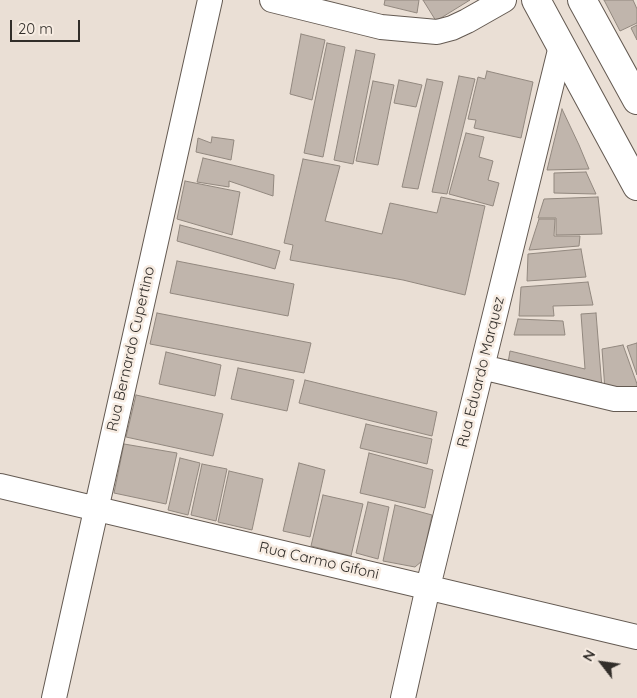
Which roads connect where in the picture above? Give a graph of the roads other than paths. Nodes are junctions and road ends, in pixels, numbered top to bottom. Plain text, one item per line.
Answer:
1 (210, 0) edge
2 (272, 0) edge
3 (504, 0) edge
4 (536, 0) edge
5 (582, 0) edge
6 (561, 46) junction
7 (637, 100) edge
8 (637, 186) edge
9 (482, 367) junction
10 (637, 399) edge
11 (0, 486) edge
12 (96, 508) junction
13 (428, 587) junction
14 (637, 637) edge
15 (54, 698) edge
16 (402, 698) edge

1 - 12 street, Rua Bernardo Cupertino
2 - 3 street
4 - 6 street
5 - 7 street
6 - 8 street
6 - 9 street, Rua Eduardo Marquez
9 - 10 street
9 - 13 street, Rua Eduardo Marquez
11 - 12 street, Rua Carmo Gifoni
12 - 13 street, Rua Carmo Gifoni
12 - 15 street, Rua Bernardo Cupertino
13 - 14 street, Rua Carmo Gifoni
13 - 16 street, Rua Eduardo Marquez

